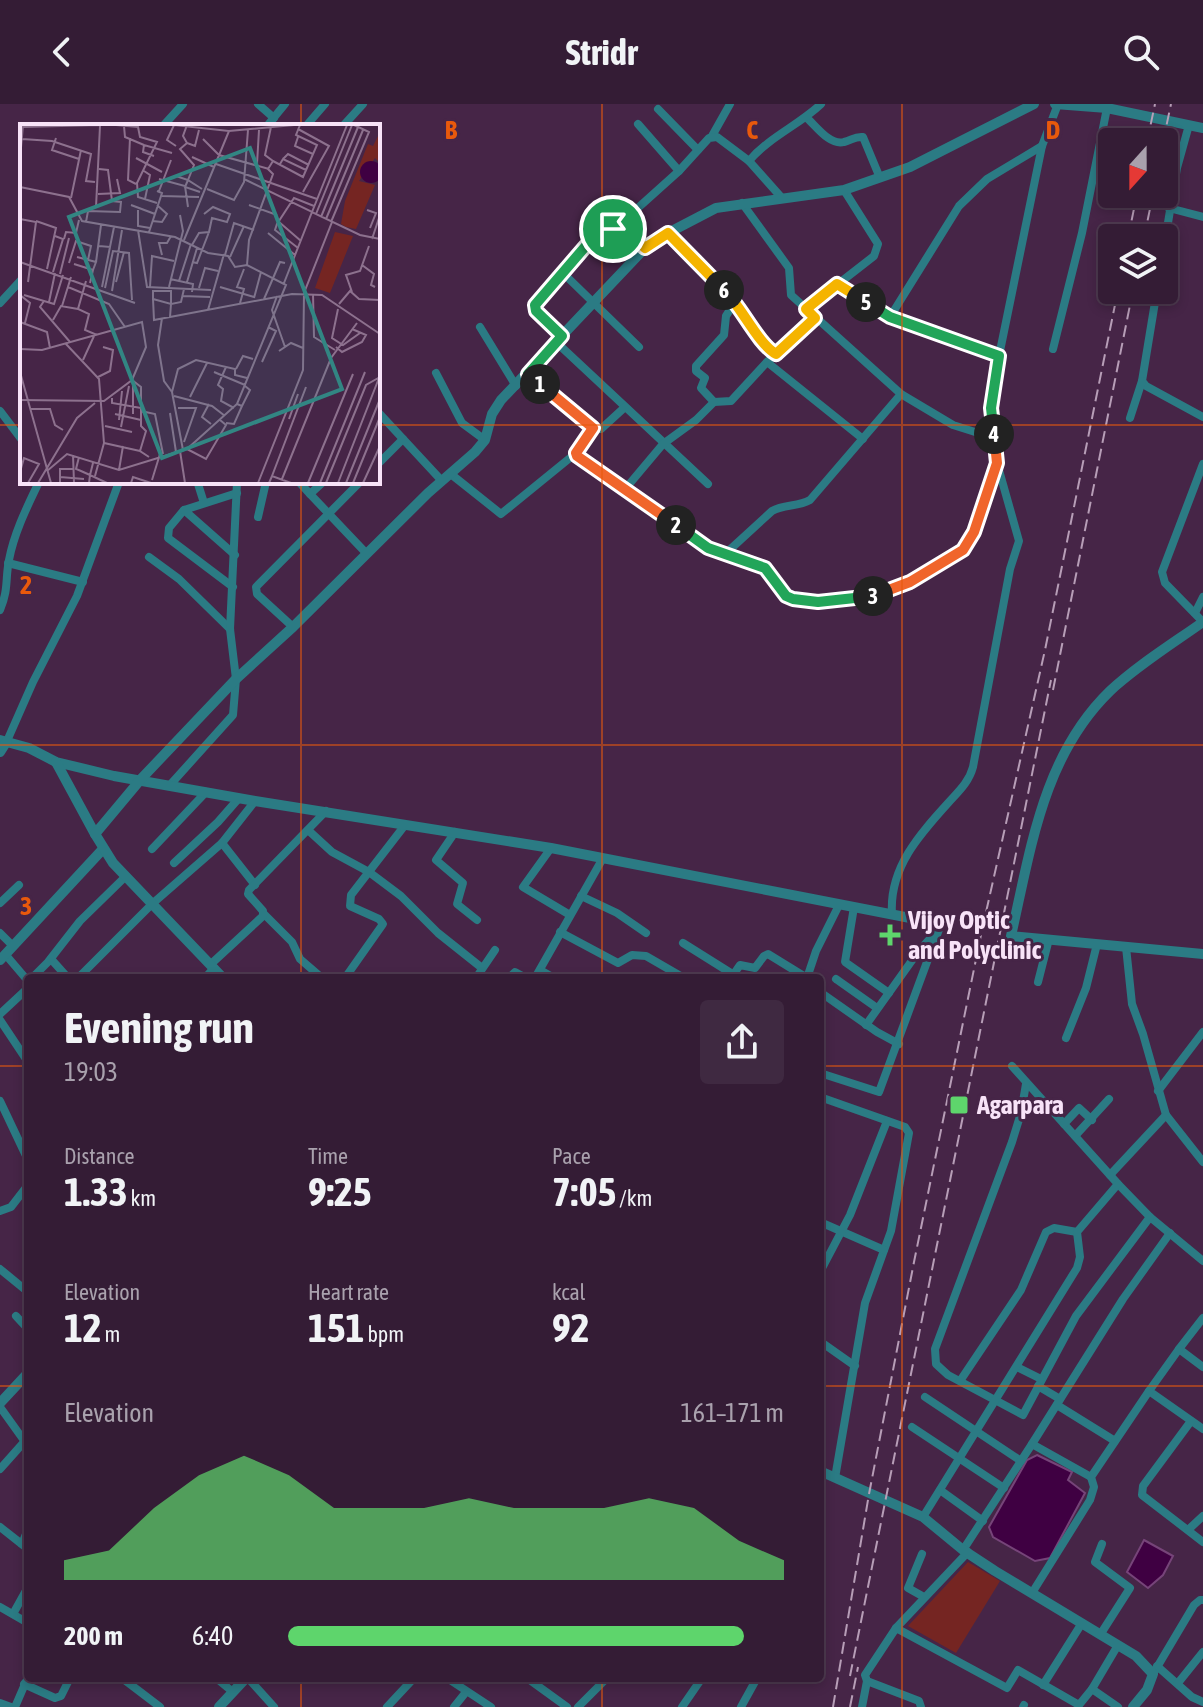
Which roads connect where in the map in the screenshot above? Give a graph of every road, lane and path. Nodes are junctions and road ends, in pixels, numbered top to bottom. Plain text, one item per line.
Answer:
1 (183, 104) edge
2 (258, 104) edge
3 (285, 104) edge
4 (325, 104) edge
5 (348, 104) edge
6 (363, 104) edge
7 (730, 104) edge
8 (821, 104) edge
9 (1034, 104) edge
10 (1056, 104) edge
11 (1079, 104) edge
12 (1107, 108) junction
13 (658, 109) dead end
14 (356, 112) junction
15 (806, 117) junction
16 (274, 118) junction
17 (165, 124) edge
18 (269, 124) edge
19 (308, 124) edge
20 (345, 124) edge
21 (638, 124) dead end
22 (1189, 125) junction
23 (1203, 128) edge
24 (712, 136) junction
25 (1042, 146) junction
26 (698, 150) junction
27 (749, 161) junction
28 (679, 171) junction
29 (1178, 171) edge
30 (880, 178) junction
31 (844, 190) junction
32 (781, 197) junction
33 (742, 203) junction
34 (1169, 208) joint
35 (1203, 217) edge
36 (1167, 224) edge
37 (623, 226) junction
38 (668, 233) junction
39 (645, 248) junction
40 (564, 274) junction
41 (20, 281) edge
42 (837, 284) junction
43 (734, 299) junction
44 (0, 303) edge
45 (593, 303) junction
46 (1155, 304) edge
47 (806, 309) junction
48 (890, 317) junction
49 (815, 318) junction
50 (480, 327) dead end
51 (559, 339) junction
52 (639, 347) dead end
53 (1053, 349) dead end
54 (776, 354) junction
55 (999, 356) junction
56 (767, 362) junction
57 (436, 373) dead end
58 (528, 374) junction
59 (1142, 381) junction
60 (516, 386) junction
61 (901, 394) junction
62 (714, 402) junction
63 (625, 407) junction
64 (0, 411) edge
65 (380, 414) edge
66 (1203, 417) edge
67 (1130, 418) dead end
68 (386, 420) junction
69 (380, 426) edge
70 (593, 428) junction
71 (20, 437) edge
72 (994, 438) junction
73 (403, 439) junction
74 (863, 439) junction
75 (485, 440) junction
76 (663, 444) junction
77 (576, 453) junction
78 (380, 462) edge
79 (997, 463) junction
80 (1203, 464) edge
81 (447, 478) junction
82 (38, 484) edge
83 (118, 484) edge
84 (199, 484) edge
85 (237, 484) edge
86 (266, 484) edge
87 (301, 484) edge
88 (321, 484) edge
89 (358, 484) edge
90 (708, 484) dead end
91 (626, 488) junction
92 (237, 493) junction
93 (310, 494) junction
94 (204, 503) junction
95 (184, 510) junction
96 (329, 514) junction
97 (258, 517) dead end
98 (366, 553) junction
99 (235, 555) junction
100 (724, 555) junction
101 (149, 557) dead end
102 (8, 563) junction
103 (83, 582) junction
104 (233, 587) junction
105 (1203, 597) edge
106 (0, 610) edge
107 (1199, 618) edge
108 (293, 627) junction
109 (230, 629) junction
110 (236, 679) junction
111 (4, 740) edge
112 (0, 752) edge
113 (56, 762) junction
114 (141, 779) junction
115 (170, 785) junction
116 (206, 792) junction
117 (239, 798) junction
118 (255, 801) junction
119 (326, 811) junction
120 (405, 825) junction
121 (308, 830) junction
122 (455, 832) junction
123 (95, 834) junction
124 (222, 843) junction
125 (551, 848) junction
126 (103, 849) junction
127 (152, 849) dead end
128 (603, 858) junction
129 (174, 863) dead end
130 (369, 872) junction
131 (125, 877) junction
132 (19, 885) dead end
133 (255, 885) junction
134 (581, 896) junction
135 (0, 903) edge
136 (152, 904) junction
137 (839, 905) junction
138 (854, 907) junction
139 (264, 914) junction
140 (892, 914) junction
141 (570, 915) junction
142 (477, 920) dead end
143 (939, 927) junction
144 (560, 932) junction
145 (0, 933) edge
146 (646, 933) dead end
147 (1049, 939) junction
148 (683, 943) dead end
149 (1097, 944) junction
150 (1126, 947) junction
151 (495, 950) dead end
152 (6, 953) edge
153 (1203, 954) edge
154 (51, 959) junction
155 (212, 966) junction
156 (482, 968) junction
157 (25, 974) edge
158 (36, 974) edge
159 (64, 974) edge
160 (82, 974) edge
161 (207, 974) edge
162 (219, 974) edge
163 (317, 974) edge
164 (348, 974) edge
165 (478, 974) edge
166 (538, 974) edge
167 (677, 974) edge
168 (729, 974) edge
169 (734, 974) edge
170 (800, 974) edge
171 (808, 974) edge
172 (836, 979) dead end
173 (1038, 982) dead end
174 (24, 992) edge
175 (889, 993) junction
176 (824, 995) edge
177 (877, 1008) junction
178 (0, 1017) edge
179 (866, 1025) junction
180 (1203, 1032) edge
181 (1066, 1038) dead end
182 (899, 1044) junction
183 (24, 1056) edge
184 (1012, 1066) dead end
185 (824, 1074) edge
186 (1026, 1084) junction
187 (1158, 1091) junction
188 (824, 1098) edge
189 (1109, 1099) dead end
190 (0, 1101) edge
191 (1166, 1115) junction
192 (1092, 1120) junction
193 (887, 1121) junction
194 (1064, 1124) junction
195 (1075, 1136) junction
196 (24, 1152) edge
197 (1203, 1162) edge
198 (1110, 1175) junction
199 (1118, 1184) junction
200 (24, 1190) edge
201 (0, 1211) edge
202 (1150, 1217) junction
203 (824, 1224) edge
204 (1077, 1232) junction
205 (842, 1233) junction
206 (1170, 1233) junction
207 (884, 1250) junction
208 (1203, 1261) edge
209 (824, 1265) edge
210 (0, 1269) edge
211 (24, 1289) edge
212 (16, 1316) dead end
213 (1203, 1318) edge
214 (24, 1325) edge
215 (824, 1344) edge
216 (1179, 1349) junction
217 (855, 1366) junction
218 (1017, 1367) junction
219 (1203, 1367) edge
220 (24, 1378) edge
221 (960, 1381) junction
222 (1040, 1382) junction
223 (1149, 1391) junction
224 (925, 1397) dead end
225 (995, 1401) junction
226 (1058, 1402) junction
227 (0, 1405) edge
228 (1191, 1421) junction
229 (912, 1427) dead end
230 (1203, 1429) edge
231 (977, 1430) junction
232 (24, 1441) edge
233 (1115, 1441) junction
234 (1032, 1444) junction
235 (24, 1446) edge
236 (958, 1458) junction
237 (1021, 1461) junction
238 (0, 1469) edge
239 (824, 1473) edge
240 (1091, 1477) junction
241 (835, 1478) junction
242 (1004, 1488) junction
243 (940, 1490) junction
244 (1203, 1516) edge
245 (923, 1517) junction
246 (983, 1521) junction
247 (0, 1527) edge
248 (1189, 1529) junction
249 (1203, 1542) edge
250 (1102, 1544) dead end
251 (24, 1545) edge
252 (966, 1551) junction
253 (922, 1554) dead end
254 (1032, 1593) junction
255 (24, 1594) edge
256 (924, 1597) junction
257 (1203, 1600) edge
258 (1, 1607) edge
259 (13, 1614) junction
260 (0, 1620) edge
261 (24, 1621) edge
262 (1082, 1623) junction
263 (896, 1628) junction
264 (1100, 1635) junction
265 (1118, 1645) junction
266 (1203, 1652) edge
267 (1155, 1670) junction
268 (867, 1681) junction
269 (25, 1682) edge
270 (29, 1682) edge
271 (68, 1682) edge
272 (127, 1682) edge
273 (221, 1682) edge
274 (243, 1682) edge
275 (250, 1682) edge
276 (410, 1682) edge
277 (452, 1682) edge
278 (533, 1682) edge
279 (603, 1682) edge
280 (699, 1682) edge
281 (755, 1682) edge
282 (1178, 1683) junction
283 (1043, 1685) junction
284 (1092, 1689) junction
285 (233, 1692) junction
286 (466, 1692) junction
287 (1203, 1702) edge
288 (0, 1703) edge
289 (269, 1705) edge
290 (13, 1707) edge
291 (160, 1707) edge
292 (219, 1707) edge
293 (387, 1707) edge
294 (454, 1707) edge
295 (491, 1707) edge
296 (567, 1707) edge
297 (578, 1707) edge
298 (682, 1707) edge
299 (741, 1707) edge
300 (862, 1707) edge
301 (921, 1707) edge
302 (1118, 1707) edge
303 (1133, 1707) edge

1 - 17 street
2 - 16 street
3 - 16 street
4 - 19 street
5 - 14 street
6 - 14 street
7 - 24 street
8 - 15 street
9 - 30 street
10 - 11 street
10 - 25 street
11 - 12 street
12 - 22 street
12 - 53 street
13 - 26 street
14 - 20 street
15 - 27 street
15 - 30 street
16 - 18 street
21 - 28 street
22 - 23 street
22 - 29 street
24 - 26 street
24 - 27 street
25 - 48 street
25 - 55 street
26 - 28 street
27 - 32 street
28 - 37 street
30 - 31 street
31 - 32 street
31 - 42 street
32 - 33 street
33 - 38 street
33 - 47 street
34 - 35 street
34 - 36 street
37 - 39 street
37 - 40 street
38 - 39 street
38 - 43 street
39 - 45 street
40 - 45 street
40 - 51 street
41 - 44 street
42 - 47 street
42 - 48 street
43 - 54 street
43 - 62 street
45 - 51 street
45 - 52 street
46 - 59 street
47 - 49 street
48 - 55 street
49 - 54 street
49 - 61 street
50 - 60 street
51 - 58 street
51 - 63 street
54 - 56 street
55 - 72 street
56 - 62 street
56 - 74 street
57 - 75 street
58 - 60 street
58 - 70 street
59 - 66 street
59 - 67 street
60 - 75 street
61 - 72 street
61 - 74 street
62 - 76 street
63 - 70 street
63 - 76 street
64 - 71 street
65 - 68 street
68 - 69 street
68 - 73 street
70 - 77 street
72 - 79 street
73 - 78 street
73 - 81 street
74 - 100 street
75 - 81 street
76 - 90 street
76 - 91 street
77 - 81 street
77 - 91 street
79 - 100 street
79 - 140 street
80 - 107 street
81 - 98 street
82 - 102 street
83 - 103 street
84 - 94 street
85 - 92 street
86 - 97 street
87 - 93 street
88 - 93 street
89 - 96 street
91 - 100 street
92 - 94 street
92 - 99 street
93 - 96 street
94 - 95 street
95 - 99 street
95 - 104 street
96 - 98 street
96 - 108 street
98 - 108 street
99 - 104 street
101 - 109 street
102 - 103 street
102 - 106 street
103 - 111 street
104 - 109 street
105 - 107 street
107 - 147 street
108 - 110 street
109 - 110 street
110 - 114 street
110 - 115 street
111 - 112 street
111 - 113 street
113 - 114 street
113 - 123 street
114 - 115 street
114 - 123 street
115 - 116 street
116 - 117 street
116 - 127 street
117 - 118 street
117 - 129 street
118 - 119 street
118 - 124 street
119 - 120 street
119 - 121 street
120 - 122 street
120 - 130 street
121 - 130 street
121 - 133 street
122 - 125 street
122 - 142 street
123 - 126 street
124 - 133 street
124 - 136 street
125 - 128 street
125 - 141 street
126 - 131 street
126 - 152 street
128 - 134 street
128 - 137 street
130 - 156 street
130 - 164 street
131 - 136 street
131 - 154 street
132 - 135 street
133 - 139 street
134 - 141 street
134 - 146 street
136 - 155 street
136 - 160 street
137 - 138 street
137 - 171 street
138 - 140 street
138 - 175 street
139 - 155 street
139 - 163 street
140 - 143 street
141 - 144 street
143 - 175 street
143 - 182 street
144 - 166 street
144 - 167 street
145 - 152 street
147 - 149 street
147 - 173 street
148 - 168 street
149 - 150 street
149 - 181 street
150 - 153 street
150 - 187 street
151 - 156 street
152 - 157 street
154 - 158 street
154 - 159 street
155 - 161 street
155 - 162 street
156 - 165 street
169 - 170 street
172 - 177 street
174 - 178 street
175 - 177 street
176 - 179 street
177 - 179 street
178 - 183 street
179 - 182 street
180 - 187 street
182 - 185 street
184 - 186 street
186 - 194 street
186 - 221 street
187 - 191 street
188 - 193 street
189 - 192 street
190 - 196 street
191 - 197 street
191 - 198 street
192 - 194 street
192 - 195 street
193 - 205 street
193 - 207 street
194 - 195 street
195 - 198 street
198 - 199 street
199 - 202 street
199 - 204 street
200 - 201 street
202 - 206 street
202 - 222 street
203 - 205 street
204 - 218 street
204 - 221 street
205 - 207 street
205 - 209 street
206 - 208 street
206 - 226 street
207 - 217 street
210 - 211 street
212 - 214 street
213 - 216 street
215 - 217 street
216 - 219 street
216 - 223 street
217 - 241 street
218 - 222 street
218 - 225 street
220 - 227 street
221 - 225 street
222 - 225 street
222 - 226 street
223 - 228 street
223 - 233 street
224 - 231 street
225 - 231 street
226 - 233 street
226 - 234 street
227 - 232 street
228 - 230 street
228 - 248 street
229 - 236 street
231 - 236 street
231 - 237 street
233 - 240 street
234 - 237 street
234 - 240 street
235 - 238 street
236 - 242 street
236 - 243 street
237 - 242 street
239 - 241 street
240 - 254 street
241 - 245 street
242 - 246 street
243 - 245 street
243 - 246 street
244 - 248 street
245 - 252 street
246 - 252 street
247 - 251 street
248 - 249 street
250 - 264 street
252 - 254 street
252 - 256 street
253 - 256 street
254 - 262 street
255 - 259 street
256 - 263 street
257 - 267 street
258 - 259 street
258 - 260 street
259 - 261 street
262 - 264 street
262 - 283 street
263 - 268 street
263 - 283 street
264 - 265 street
265 - 267 street
265 - 284 street
266 - 282 street
267 - 282 street
267 - 303 street
268 - 300 street
268 - 301 street
269 - 290 street
270 - 271 street
272 - 291 street
273 - 285 street
274 - 285 street
275 - 289 street
276 - 293 street
277 - 286 street
278 - 296 street
279 - 297 street
280 - 298 street
281 - 299 street
282 - 287 street
283 - 284 street
284 - 302 street
285 - 292 street
286 - 294 street
286 - 295 street
288 - 290 street

